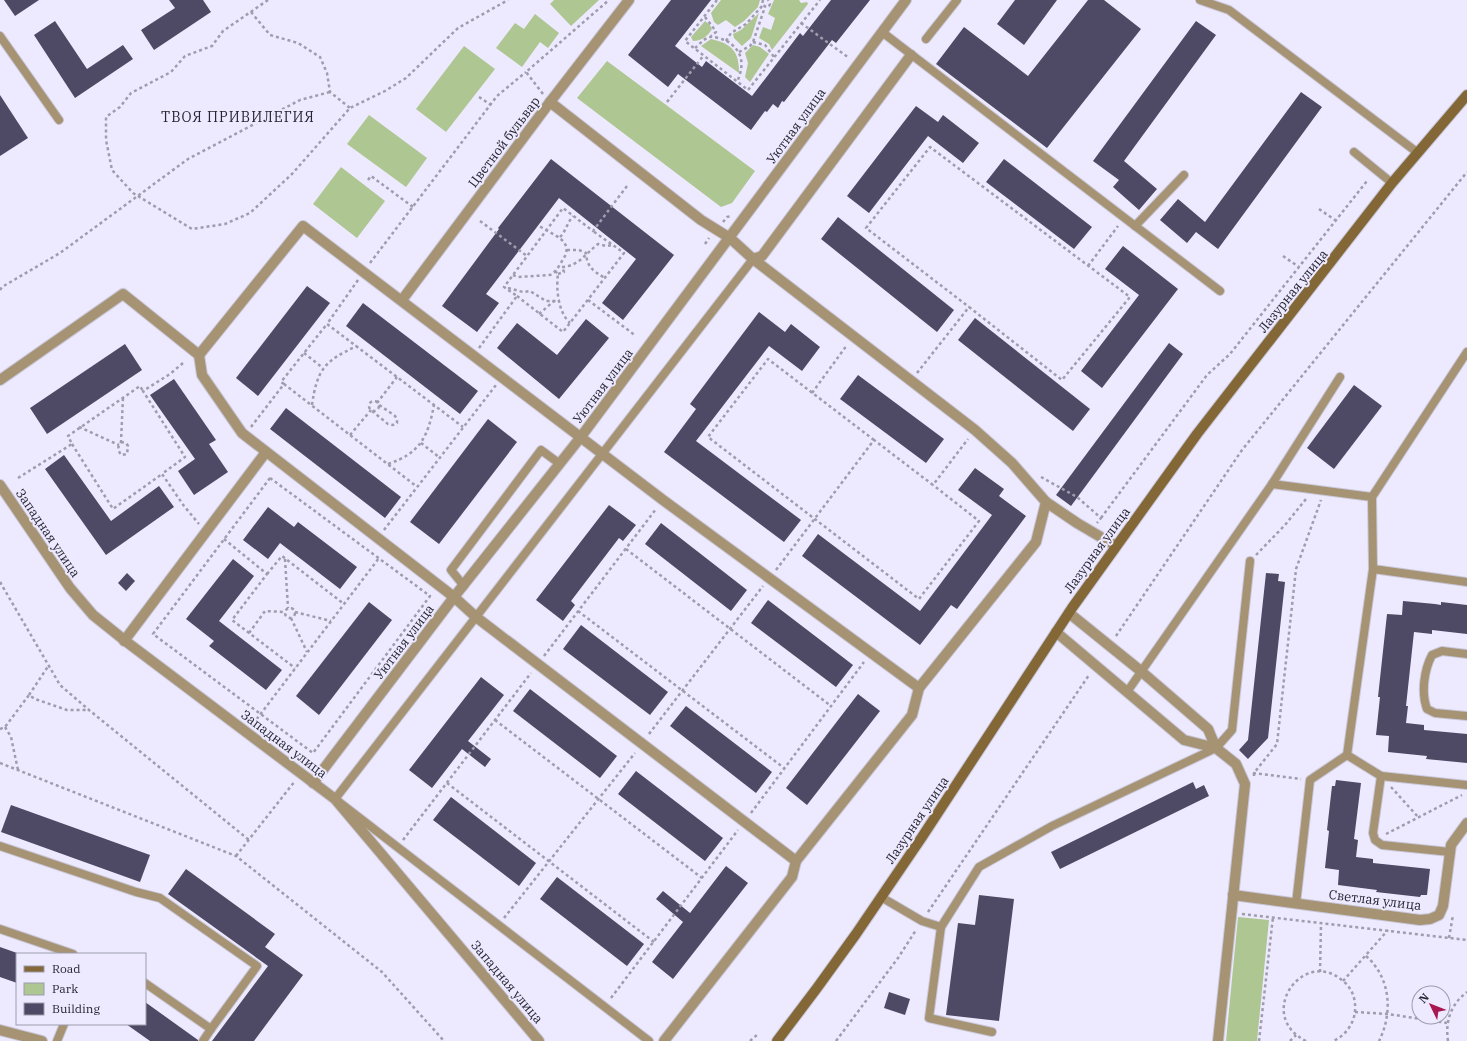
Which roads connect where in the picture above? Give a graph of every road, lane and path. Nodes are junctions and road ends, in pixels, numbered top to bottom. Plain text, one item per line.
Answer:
1 (268, 0) edge
2 (508, 0) edge
3 (609, 0) edge
4 (628, 0) edge
5 (717, 0) edge
6 (764, 0) edge
7 (769, 0) edge
8 (814, 0) edge
9 (906, 0) edge
10 (957, 0) edge
11 (1200, 0) edge
12 (819, 1) edge
13 (764, 6) junction
14 (251, 12) junction
15 (704, 17) junction
16 (801, 23) junction
17 (882, 32) junction
18 (0, 36) edge
19 (711, 37) junction
20 (926, 39) dead end
21 (726, 41) junction
22 (753, 42) junction
23 (695, 48) junction
24 (739, 52) junction
25 (704, 55) junction
26 (911, 55) junction
27 (774, 57) junction
28 (853, 61) dead end
29 (526, 72) junction
30 (738, 82) junction
31 (330, 92) junction
32 (1467, 95) edge
33 (479, 97) dead end
34 (550, 102) junction
35 (667, 102) dead end
36 (491, 105) junction
37 (350, 108) junction
38 (60, 120) dead end
39 (1354, 152) dead end
40 (1418, 153) junction
41 (1467, 172) edge
42 (1184, 175) dead end
43 (368, 180) dead end
44 (1368, 181) dead end
45 (1392, 183) junction
46 (627, 186) dead end
47 (138, 196) junction
48 (413, 208) junction
49 (1318, 208) dead end
50 (573, 216) junction
51 (1124, 218) junction
52 (1336, 220) junction
53 (480, 221) dead end
54 (538, 225) dead end
55 (1135, 226) junction
56 (546, 231) junction
57 (593, 231) junction
58 (560, 237) junction
59 (730, 238) junction
60 (614, 245) junction
61 (567, 250) junction
62 (586, 253) junction
63 (527, 256) junction
64 (1283, 256) dead end
65 (753, 259) junction
66 (371, 263) dead end
67 (558, 266) junction
68 (1088, 266) junction
69 (562, 267) junction
70 (1300, 267) junction
71 (364, 271) junction
72 (555, 271) junction
73 (558, 274) junction
74 (513, 275) junction
75 (605, 278) junction
76 (506, 288) junction
77 (0, 290) edge
78 (1220, 291) dead end
79 (517, 296) junction
80 (402, 300) junction
81 (588, 300) junction
82 (554, 301) junction
83 (560, 301) junction
84 (969, 307) junction
85 (539, 314) junction
86 (570, 323) junction
87 (327, 324) junction
88 (636, 336) dead end
89 (853, 336) junction
90 (357, 346) junction
91 (478, 349) dead end
92 (1467, 352) edge
93 (304, 353) junction
94 (199, 355) junction
95 (183, 363) dead end
96 (323, 368) junction
97 (916, 374) dead end
98 (397, 377) junction
99 (502, 377) junction
100 (1340, 377) dead end
101 (0, 380) edge
102 (284, 384) junction
103 (143, 391) junction
104 (812, 393) junction
105 (123, 397) junction
106 (378, 403) junction
107 (434, 405) junction
108 (312, 406) junction
109 (371, 410) junction
110 (79, 427) junction
111 (464, 427) junction
112 (975, 430) junction
113 (350, 435) junction
114 (245, 436) junction
115 (580, 438) junction
116 (874, 440) junction
117 (421, 443) junction
118 (72, 444) junction
119 (120, 444) junction
120 (266, 452) junction
121 (603, 454) junction
122 (440, 457) junction
123 (388, 464) junction
124 (560, 464) junction
125 (162, 474) junction
126 (18, 478) dead end
127 (1272, 484) junction
128 (0, 485) edge
129 (933, 485) junction
130 (416, 486) junction
131 (1062, 488) dead end
132 (1314, 490) junction
133 (1325, 490) junction
134 (1372, 497) junction
135 (1046, 502) junction
136 (1101, 518) junction
137 (814, 519) junction
138 (206, 532) junction
139 (1091, 532) junction
140 (378, 538) junction
141 (224, 539) junction
142 (388, 546) junction
143 (1116, 546) junction
144 (626, 549) dead end
145 (379, 558) junction
146 (285, 559) junction
147 (1250, 561) joint
148 (1373, 569) junction
149 (268, 574) junction
150 (770, 578) junction
151 (0, 582) edge
152 (1467, 582) edge
153 (464, 586) junction
154 (454, 597) junction
155 (344, 604) junction
156 (288, 608) junction
157 (578, 611) dead end
158 (285, 612) junction
159 (295, 612) junction
160 (1069, 613) junction
161 (476, 617) junction
162 (291, 618) junction
163 (331, 621) junction
164 (731, 629) junction
165 (1056, 632) junction
166 (248, 633) junction
167 (124, 641) junction
168 (1109, 646) junction
169 (307, 652) junction
170 (1467, 654) edge
171 (49, 665) junction
172 (1096, 666) junction
173 (295, 668) junction
174 (1142, 672) junction
175 (919, 688) junction
176 (683, 691) junction
177 (1127, 692) junction
178 (29, 695) junction
179 (831, 706) dead end
180 (89, 710) junction
181 (260, 714) junction
182 (1467, 716) edge
183 (495, 720) dead end
184 (5, 727) junction
185 (0, 729) edge
186 (246, 732) junction
187 (642, 743) junction
188 (1216, 748) junction
189 (1347, 755) junction
190 (0, 764) edge
191 (784, 768) dead end
192 (18, 771) junction
193 (301, 773) junction
194 (1254, 773) junction
195 (1381, 776) junction
196 (1310, 780) junction
197 (1253, 781) dead end
198 (314, 783) junction
199 (447, 783) dead end
200 (1467, 785) edge
201 (1467, 793) edge
202 (335, 799) junction
203 (599, 799) junction
204 (1419, 818) junction
205 (1467, 823) edge
206 (249, 840) junction
207 (1375, 840) junction
208 (0, 846) edge
209 (1450, 852) junction
210 (236, 856) junction
211 (796, 861) junction
212 (550, 862) junction
213 (702, 878) dead end
214 (1233, 895) junction
215 (881, 897) junction
216 (1296, 904) junction
217 (1232, 913) junction
218 (1273, 917) junction
219 (922, 921) junction
220 (1321, 924) junction
221 (499, 925) junction
222 (941, 927) junction
223 (0, 929) edge
224 (1388, 930) junction
225 (1467, 940) edge
226 (654, 942) dead end
227 (70, 953) edge
228 (1366, 956) junction
229 (1320, 972) junction
230 (1343, 980) junction
231 (146, 984) edge
232 (1467, 992) edge
233 (1451, 1011) edge
234 (1355, 1012) junction
235 (1388, 1014) junction
236 (1411, 1018) edge
237 (64, 1025) edge
238 (1447, 1025) edge
239 (211, 1029) junction
240 (0, 1030) edge
241 (992, 1032) dead end
242 (758, 1034) dead end
243 (1296, 1035) junction
244 (1259, 1040) edge
245 (42, 1041) edge
246 (57, 1041) edge
247 (203, 1041) edge
248 (444, 1041) edge
249 (539, 1041) edge
250 (649, 1041) edge
251 (664, 1041) edge
252 (750, 1041) edge
253 (777, 1041) edge
254 (836, 1041) edge
255 (1218, 1041) edge
256 (1290, 1041) edge
257 (1306, 1041) edge
258 (1333, 1041) edge
259 (1379, 1041) edge
260 (1448, 1041) edge

1 - 14 path
2 - 37 path
3 - 29 path
4 - 34 street, Цветной бульвар
5 - 15 path
6 - 13 path
7 - 13 path
8 - 12 path
9 - 17 street, Уютная улица
10 - 20 lane
11 - 40 lane
12 - 16 path
13 - 21 path
13 - 22 path
14 - 31 path
14 - 47 path
15 - 19 path
15 - 23 path
16 - 27 path
16 - 28 path
17 - 26 lane
17 - 59 street, Уютная улица
18 - 38 lane
19 - 21 path
19 - 23 path
21 - 24 path
22 - 24 path
22 - 27 path
23 - 25 path
24 - 30 path
25 - 30 path
25 - 35 path
26 - 51 lane
26 - 65 street
27 - 30 path
29 - 34 path
29 - 36 path
31 - 37 path
31 - 47 path
32 - 40 street, Лазурная улица
33 - 36 path
34 - 59 street
34 - 80 street, Цветной бульвар
36 - 48 path
37 - 47 path
39 - 45 lane
40 - 45 street, Лазурная улица
41 - 168 path
42 - 55 lane
43 - 48 path
44 - 52 path
45 - 143 street, Лазурная улица
46 - 57 path
47 - 77 path
48 - 66 path
49 - 52 path
50 - 56 path
50 - 57 path
50 - 58 path
51 - 55 lane
51 - 68 path
52 - 70 path
53 - 63 path
54 - 56 path
55 - 78 lane
56 - 58 path
56 - 63 path
57 - 60 path
58 - 61 path
59 - 65 street
59 - 115 street, Уютная улица
60 - 62 path
60 - 75 path
61 - 62 path
61 - 67 path
62 - 69 path
62 - 75 path
63 - 74 path
64 - 70 path
65 - 89 street
65 - 121 lane
67 - 69 path
67 - 72 path
68 - 84 path
68 - 84 path
69 - 73 path
70 - 136 path
71 - 80 street
71 - 87 path
71 - 94 street
72 - 73 path
72 - 74 path
73 - 83 path
74 - 76 path
75 - 81 path
76 - 79 path
76 - 82 path
79 - 85 path
79 - 91 path
80 - 99 street
81 - 86 path
81 - 88 path
82 - 83 path
82 - 85 path
83 - 86 path
84 - 97 path
85 - 86 path
87 - 90 path
87 - 93 path
89 - 104 path
89 - 112 street
90 - 96 path
90 - 98 path
92 - 134 lane
93 - 96 path
93 - 102 path
94 - 101 street
94 - 114 street
95 - 103 path
96 - 108 path
98 - 106 path
98 - 107 path
99 - 111 path
99 - 115 street
100 - 127 lane
102 - 108 path
102 - 114 path
103 - 105 path
103 - 125 path
104 - 116 path
104 - 137 path
105 - 110 path
105 - 119 path
106 - 109 path
106 - 109 path
106 - 109 path
107 - 111 path
107 - 117 path
108 - 113 path
109 - 113 path
110 - 118 path
110 - 119 path
111 - 122 path
112 - 129 path
112 - 135 street
113 - 123 path
114 - 120 street
115 - 121 street
115 - 124 street, Уютная улица
116 - 129 path
116 - 137 path
117 - 122 path
117 - 123 path
118 - 125 path
118 - 126 path
119 - 119 path
120 - 138 street
120 - 140 street
121 - 150 street
121 - 161 lane
122 - 130 path
123 - 130 path
124 - 153 street, Уютная улица
124 - 153 lane
125 - 138 path
127 - 132 lane
127 - 174 lane
128 - 167 street, Западная улица
129 - 137 path
130 - 140 path
131 - 136 path
132 - 133 lane
132 - 147 path
133 - 134 lane
133 - 194 path
134 - 148 lane
135 - 139 street
135 - 175 street
136 - 139 path
137 - 150 path
138 - 167 street
139 - 143 street
140 - 142 street
141 - 145 path
141 - 149 path
141 - 181 path
142 - 145 path
142 - 154 street
143 - 160 street, Лазурная улица
144 - 164 path
145 - 155 path
145 - 181 path
146 - 149 path
146 - 155 path
146 - 156 path
147 - 188 lane
148 - 152 lane
148 - 189 lane
149 - 166 path
150 - 164 path
150 - 175 street
151 - 171 path
153 - 154 street, Уютная улица
154 - 161 street
154 - 198 street, Уютная улица
155 - 163 path
156 - 158 path
156 - 159 path
157 - 176 path
158 - 162 path
158 - 166 path
159 - 162 path
159 - 163 path
160 - 165 street, Лазурная улица
160 - 168 street
161 - 187 street
161 - 202 lane
162 - 169 path
163 - 169 path
164 - 176 path
164 - 179 path
165 - 172 street
165 - 215 street, Лазурная улица
166 - 173 path
167 - 186 street, Западная улица
168 - 174 street
169 - 173 path
170 - 182 lane
171 - 178 path
171 - 180 path
172 - 177 street
172 - 219 path
173 - 181 path
174 - 177 lane
174 - 188 street
175 - 211 street
176 - 187 path
176 - 191 path
177 - 188 street
178 - 180 path
178 - 184 path
180 - 206 path
181 - 186 path
183 - 203 path
184 - 185 path
184 - 192 path
186 - 193 street, Западная улица
187 - 203 path
187 - 211 street
188 - 214 street
188 - 222 lane
189 - 195 lane
189 - 196 lane
190 - 192 path
192 - 210 path
193 - 198 street, Западная улица
193 - 206 path
194 - 196 path
194 - 197 path
195 - 200 lane
195 - 204 path
195 - 207 lane
196 - 216 lane
198 - 202 street, Западная улица
199 - 212 path
201 - 204 path
202 - 221 lane
202 - 249 street, Западная улица
203 - 212 path
203 - 213 path
204 - 207 path
205 - 209 street, Светлая улица
206 - 210 path
207 - 209 lane
208 - 239 lane
209 - 216 street, Светлая улица
210 - 248 path
211 - 251 street
212 - 221 path
212 - 226 path
214 - 216 street, Светлая улица
214 - 217 street
215 - 219 lane
215 - 253 street, Лазурная улица
217 - 218 path
217 - 255 street
218 - 220 path
218 - 244 path
219 - 222 lane
219 - 254 path
220 - 224 path
220 - 229 path
221 - 250 lane
222 - 241 lane
223 - 227 lane
224 - 225 path
224 - 228 path
228 - 230 path
228 - 235 path
229 - 230 path
229 - 243 path
230 - 234 path
231 - 239 lane
232 - 233 path
234 - 235 path
234 - 258 path
235 - 236 path
235 - 259 path
237 - 246 lane
238 - 260 path
239 - 247 lane
240 - 245 street
242 - 252 path
243 - 256 path
243 - 257 path

